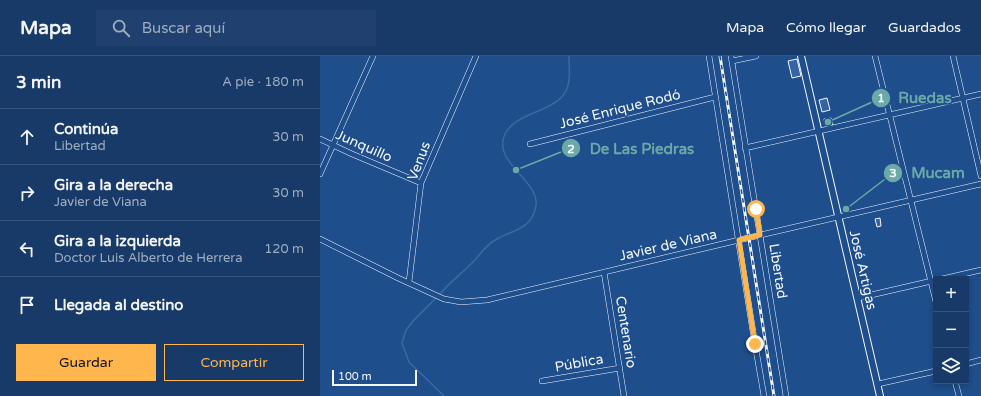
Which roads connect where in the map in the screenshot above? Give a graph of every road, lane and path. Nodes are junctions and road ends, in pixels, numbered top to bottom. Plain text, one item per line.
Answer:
1 (372, 56) edge
2 (476, 56) edge
3 (709, 56) edge
4 (756, 56) edge
5 (801, 56) edge
6 (875, 56) edge
7 (953, 56) edge
8 (731, 59) edge
9 (981, 94) edge
10 (715, 97) junction
11 (964, 99) junction
12 (889, 116) junction
13 (818, 132) junction
14 (320, 139) edge
15 (530, 144) dead end
16 (333, 145) junction
17 (745, 148) junction
18 (320, 174) edge
19 (981, 176) edge
20 (421, 183) junction
21 (981, 184) edge
22 (912, 200) junction
23 (838, 216) junction
24 (760, 235) junction
25 (320, 239) edge
26 (739, 240) junction
27 (981, 270) edge
28 (604, 272) junction
29 (955, 276) edge
30 (933, 277) edge
31 (933, 281) edge
32 (408, 282) junction
33 (858, 298) junction
34 (981, 360) edge
35 (969, 363) edge
36 (620, 368) junction
37 (933, 372) edge
38 (542, 381) dead end
39 (878, 384) junction
40 (956, 384) edge
41 (624, 396) edge
42 (764, 396) edge
43 (786, 396) edge
44 (880, 396) edge
45 (959, 396) edge

1 - 16 street
2 - 20 street, Venus
3 - 10 street
4 - 8 street
5 - 13 street, José Artigas
6 - 12 street
7 - 11 street
8 - 17 street, Libertad
9 - 11 street
10 - 15 street, José Enrique Rodó
10 - 26 street
11 - 12 street
11 - 19 street
12 - 13 street
12 - 22 street
13 - 17 street
13 - 23 street, José Artigas
14 - 16 street, Junquillo
16 - 18 street
16 - 20 street, Junquillo
17 - 24 street, Libertad
20 - 32 street, Venus
21 - 22 street, Javier de Viana
22 - 23 street, Javier de Viana
22 - 30 street
23 - 24 street, Javier de Viana
23 - 33 street, José Artigas
24 - 26 street, Javier de Viana
24 - 43 street, Libertad
25 - 32 street, Javier de Viana
26 - 28 street, Javier de Viana
26 - 42 street
27 - 29 street
28 - 32 street, Javier de Viana
28 - 36 street, Centenario
31 - 33 street
33 - 39 street, José Artigas
34 - 35 street
36 - 38 street, Pública
36 - 41 street, Centenario
37 - 39 street
39 - 44 street, José Artigas
40 - 45 street

